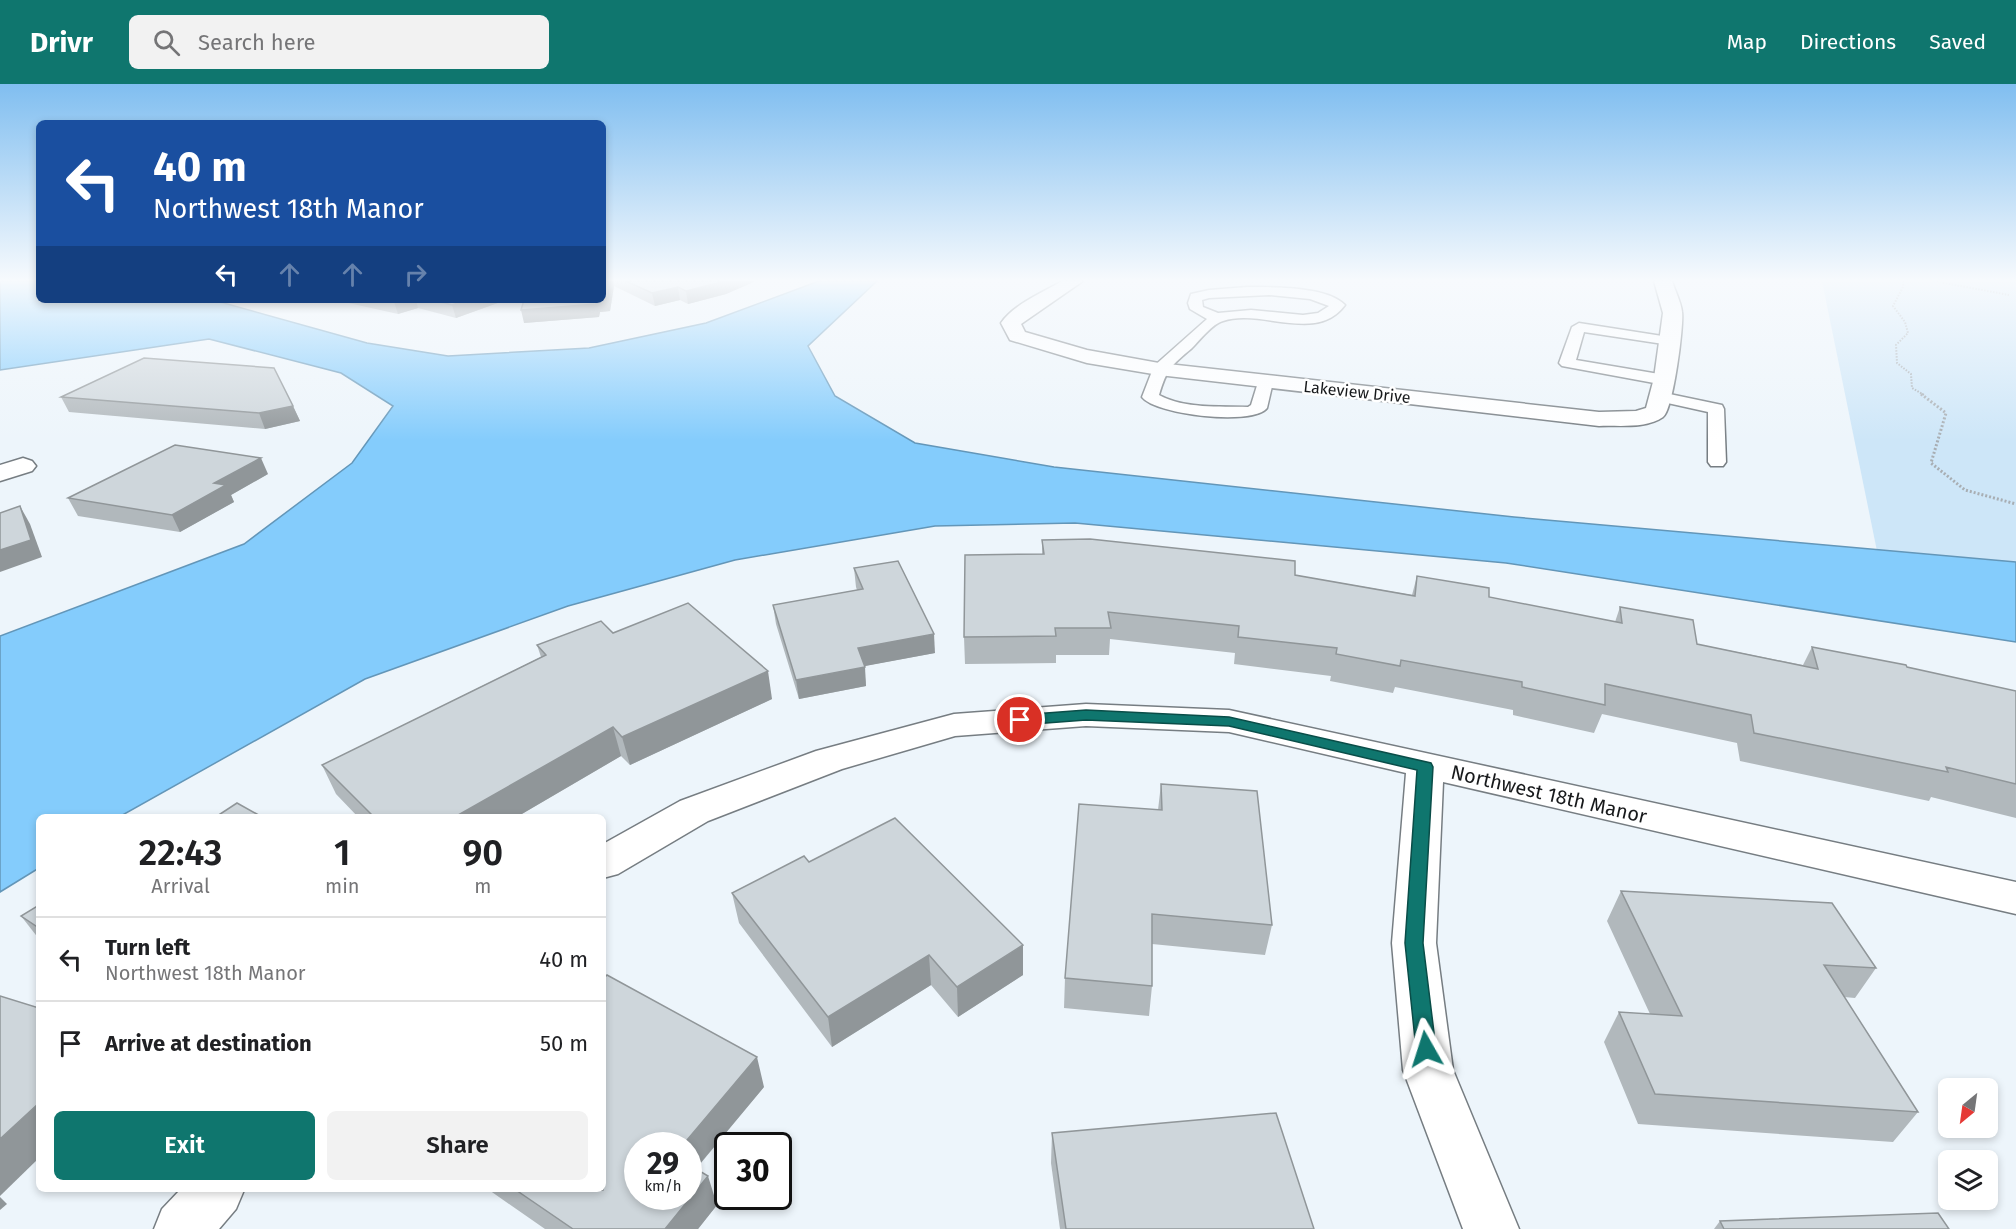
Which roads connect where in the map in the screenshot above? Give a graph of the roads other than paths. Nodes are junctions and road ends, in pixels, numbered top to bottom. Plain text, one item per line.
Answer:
1 (1016, 334) edge
2 (1198, 334) edge
3 (1577, 334) edge
4 (1627, 334) edge
5 (1671, 334) edge
6 (1670, 341) junction
7 (1159, 369) junction
8 (1265, 381) junction
9 (1662, 389) junction
10 (1717, 462) dead end
11 (1425, 767) junction
12 (606, 861) edge
13 (2016, 898) edge
14 (215, 1192) edge
15 (182, 1229) edge
16 (1491, 1229) edge

1 - 7 street, Lakeview Drive
2 - 7 lane
3 - 9 lane
4 - 6 lane
5 - 6 street
6 - 9 street
7 - 8 street, Lakeview Drive
7 - 8 lane
8 - 9 street, Lakeview Drive
9 - 10 lane
11 - 12 street, Northwest 18th Manor
11 - 13 street, Northwest 18th Manor
11 - 16 street
14 - 15 street

